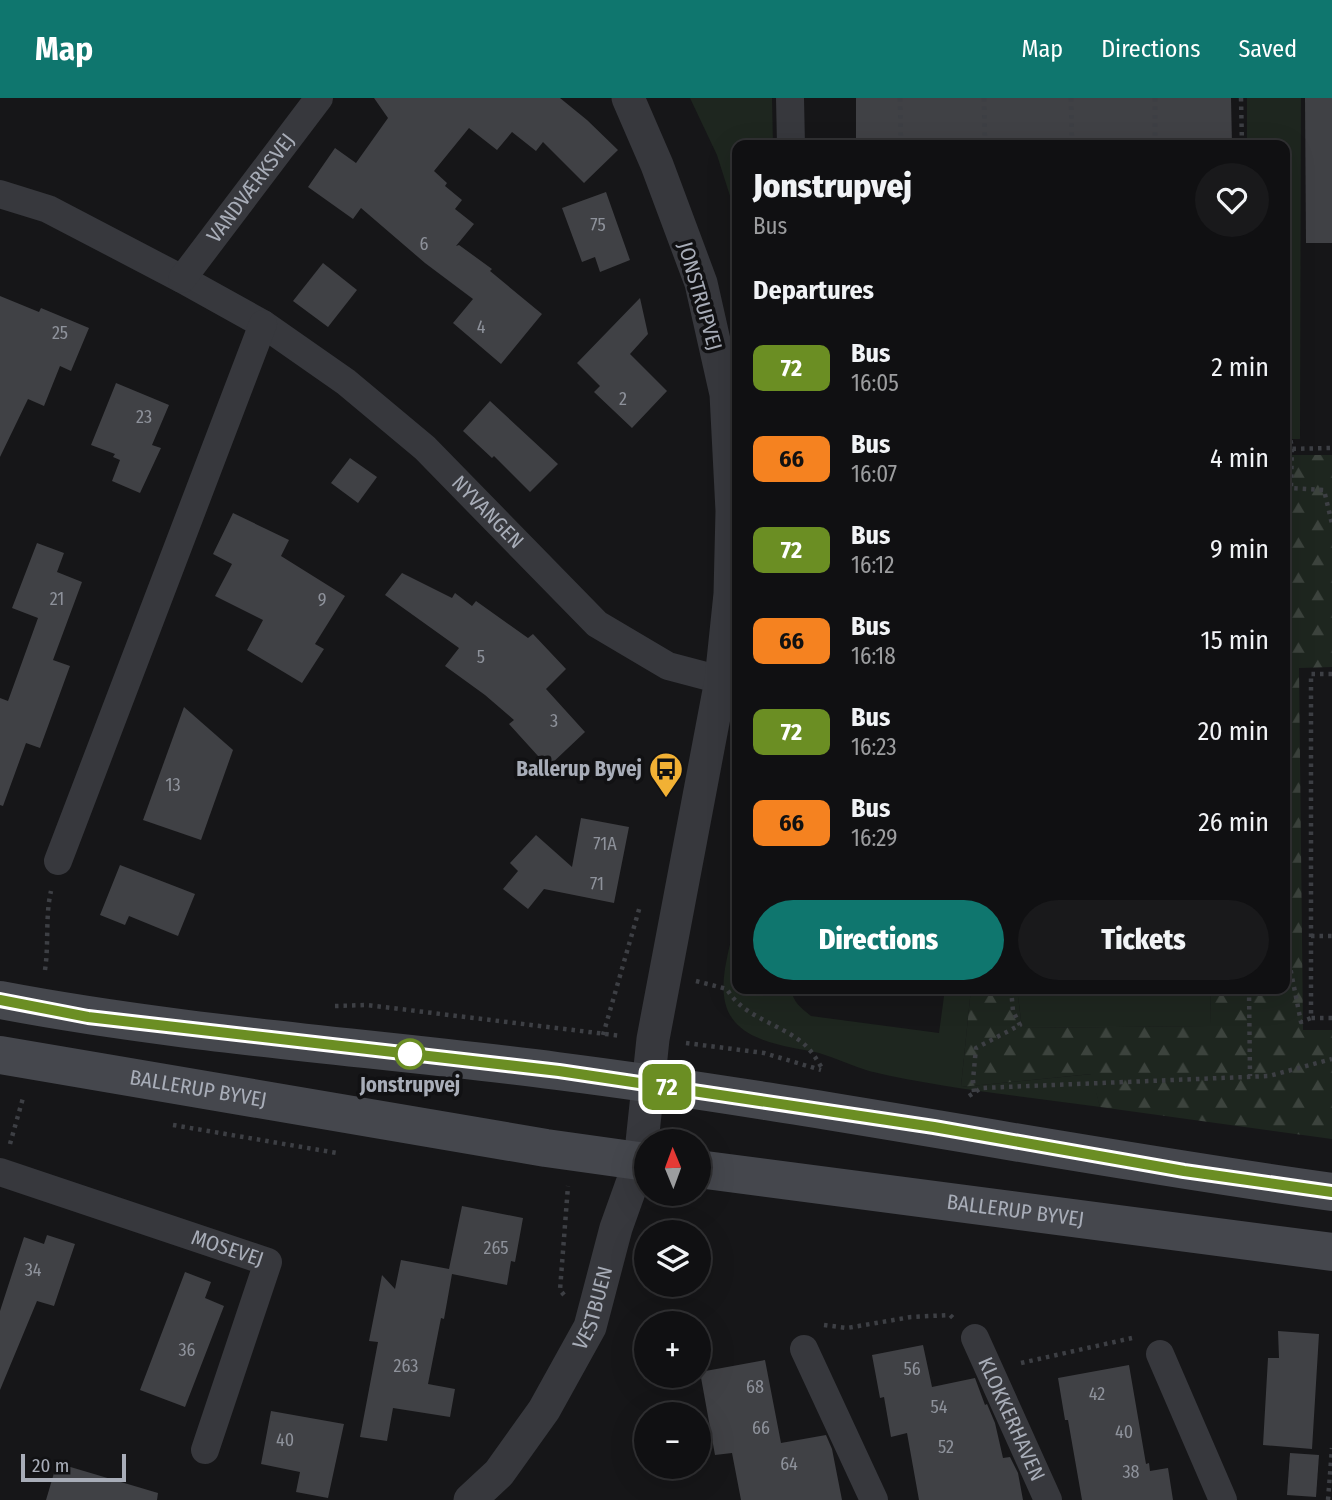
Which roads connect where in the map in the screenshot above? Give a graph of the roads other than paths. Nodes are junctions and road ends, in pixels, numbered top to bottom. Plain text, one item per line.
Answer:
1 (319, 98) edge
2 (628, 98) edge
3 (790, 98) edge
4 (791, 140) edge
5 (0, 194) edge
6 (182, 279) junction
7 (263, 324) junction
8 (720, 680) junction
9 (58, 861) dead end
10 (0, 1000) edge
11 (0, 1055) edge
12 (650, 1085) junction
13 (646, 1129) edge
14 (634, 1160) edge
15 (711, 1171) edge
16 (1, 1172) edge
17 (634, 1183) edge
18 (1332, 1192) edge
19 (1332, 1252) edge
20 (975, 1338) road end
21 (804, 1349) road end
22 (1160, 1354) road end
23 (205, 1450) dead end
24 (470, 1500) edge
25 (874, 1500) edge
26 (1048, 1500) edge
27 (1223, 1500) edge

1 - 6 street, VANDVÆRKSVEJ
2 - 8 street, JONSTRUPVEJ
3 - 4 street
5 - 6 street, NYVANGEN
6 - 7 street, NYVANGEN
7 - 8 street, NYVANGEN
7 - 9 street
8 - 12 street, JONSTRUPVEJ
10 - 12 main road
11 - 14 main road, BALLERUP BYVEJ
12 - 13 street, VESTBUEN
12 - 18 main road
15 - 19 main road, BALLERUP BYVEJ
16 - 23 street, MOSEVEJ
17 - 24 street, VESTBUEN
20 - 26 street, KLOKKERHAVEN
21 - 25 street
22 - 27 street

